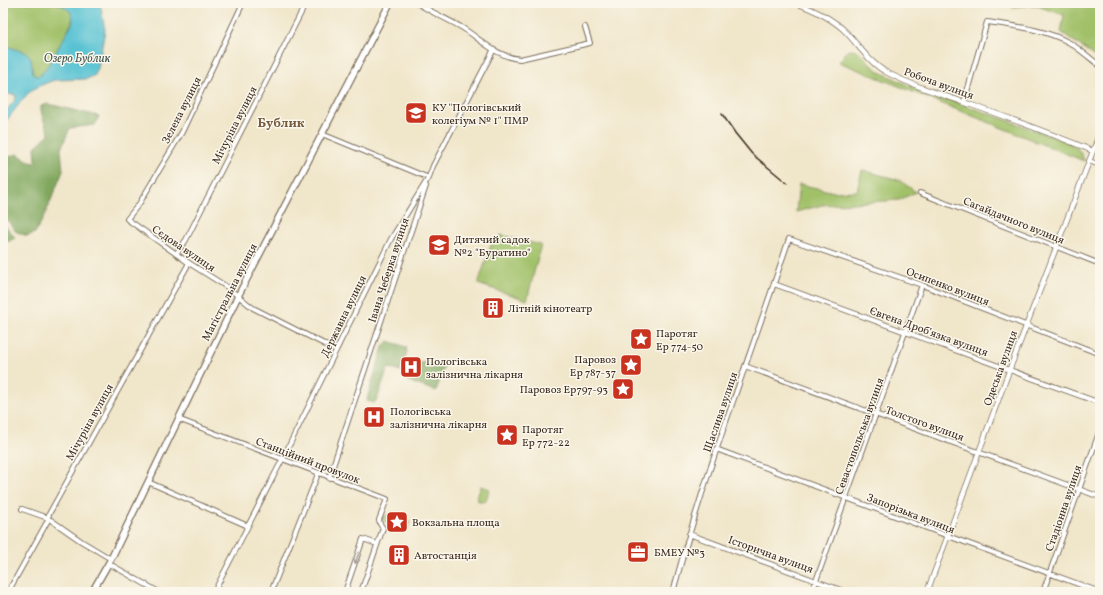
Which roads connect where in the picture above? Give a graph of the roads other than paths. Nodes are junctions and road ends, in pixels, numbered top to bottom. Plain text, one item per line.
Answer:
1 (243, 3) edge
2 (306, 3) edge
3 (390, 3) edge
4 (417, 3) edge
5 (796, 3) edge
6 (585, 27) dead end
7 (493, 51) junction
8 (1100, 66) edge
9 (964, 102) junction
10 (1100, 132) edge
11 (322, 134) junction
12 (1093, 151) junction
13 (1089, 161) junction
14 (1100, 165) edge
15 (429, 177) junction
16 (920, 193) dead end
17 (127, 219) joint
18 (789, 239) joint
19 (1057, 246) junction
20 (176, 254) junction
21 (189, 263) junction
22 (1100, 264) edge
23 (774, 284) junction
24 (922, 285) junction
25 (238, 296) junction
26 (1026, 326) junction
27 (906, 332) junction
28 (336, 350) junction
29 (1100, 354) edge
30 (745, 366) junction
31 (1008, 370) junction
32 (1100, 403) edge
33 (876, 415) junction
34 (178, 419) junction
35 (1100, 430) edge
36 (716, 449) junction
37 (979, 453) junction
38 (282, 460) junction
39 (318, 474) junction
40 (329, 478) junction
41 (148, 482) junction
42 (1079, 490) junction
43 (1100, 497) edge
44 (846, 498) junction
45 (22, 509) dead end
46 (48, 518) junction
47 (248, 526) junction
48 (689, 534) junction
49 (948, 536) junction
50 (378, 544) junction
51 (110, 561) junction
52 (1050, 573) junction
53 (816, 581) junction
54 (8, 592) edge
55 (92, 592) edge
56 (159, 592) edge
57 (214, 592) edge
58 (271, 592) edge
59 (345, 592) edge
60 (361, 592) edge
61 (673, 592) edge
62 (812, 592) edge
63 (846, 592) edge
64 (928, 592) edge
65 (1043, 592) edge
66 (1100, 592) edge

1 - 17 street, Зелена вулиця
2 - 20 street, Мічуріна вулиця
3 - 11 main road, Магістральна вулиця
4 - 7 street
5 - 9 street, Робоча вулиця
6 - 7 street
7 - 15 street, Державна вулиця
8 - 9 street
9 - 12 street, Робоча вулиця
10 - 12 street
11 - 15 street
11 - 25 main road, Магістральна вулиця
12 - 13 street, Одеська вулиця
13 - 14 street
13 - 19 street, Одеська вулиця
15 - 28 street, Державна вулиця
15 - 40 street, Івана Чеберка вулиця
16 - 19 street, Сагайдачного вулиця
17 - 20 street, Сєдова вулиця
18 - 23 street, Щаслива вулиця
18 - 24 street, Осипенко вулиця
19 - 22 street, Сагайдачного вулиця
19 - 26 street, Одеська вулиця
20 - 21 street, Сєдова вулиця
21 - 25 street, Сєдова вулиця
21 - 46 street, Мічуріна вулиця
23 - 27 street, Євгена Дроб’язка вулиця
23 - 30 street, Щаслива вулиця
24 - 26 street, Осипенко вулиця
24 - 27 street, Севастопольська вулиця
25 - 28 street, Сєдова вулиця
25 - 34 main road, Магістральна вулиця
26 - 29 street, Осипенко вулиця
26 - 31 street, Одеська вулиця
27 - 31 street, Євгена Дроб’язка вулиця
27 - 33 street, Севастопольська вулиця
28 - 38 street, Державна вулиця
30 - 33 street, Толстого вулиця
30 - 36 street, Щаслива вулиця
31 - 32 street, Євгена Дроб’язка вулиця
31 - 37 street, Одеська вулиця
33 - 37 street, Толстого вулиця
33 - 44 street, Севастопольська вулиця
34 - 38 street, Станційний провулок
34 - 41 main road, Магістральна вулиця
35 - 42 street, Стадіонна вулиця
36 - 44 street, Запорізька вулиця
36 - 48 street, Щаслива вулиця
37 - 42 street, Толстого вулиця
37 - 49 street, Одеська вулиця
38 - 39 street, Станційний провулок
38 - 47 street, Державна вулиця
39 - 40 street, Станційний провулок
39 - 58 street
40 - 50 street, Станційний провулок
41 - 47 street
41 - 51 main road, Магістральна вулиця
42 - 43 street, Толстого вулиця
42 - 52 street, Стадіонна вулиця
44 - 49 street, Запорізька вулиця
44 - 53 street, Севастопольська вулиця
45 - 46 street
46 - 51 street
46 - 54 street, Мічуріна вулиця
47 - 57 street, Державна вулиця
48 - 53 street, Історична вулиця
48 - 61 street, Щаслива вулиця
49 - 52 street, Запорізька вулиця
49 - 64 street, Одеська вулиця
50 -> 59 street
50 - 60 street
51 - 55 main road, Магістральна вулиця
51 - 56 street
52 - 65 street, Стадіонна вулиця
52 - 66 street, Запорізька вулиця
53 - 62 street, Севастопольська вулиця
53 - 63 street, Історична вулиця

